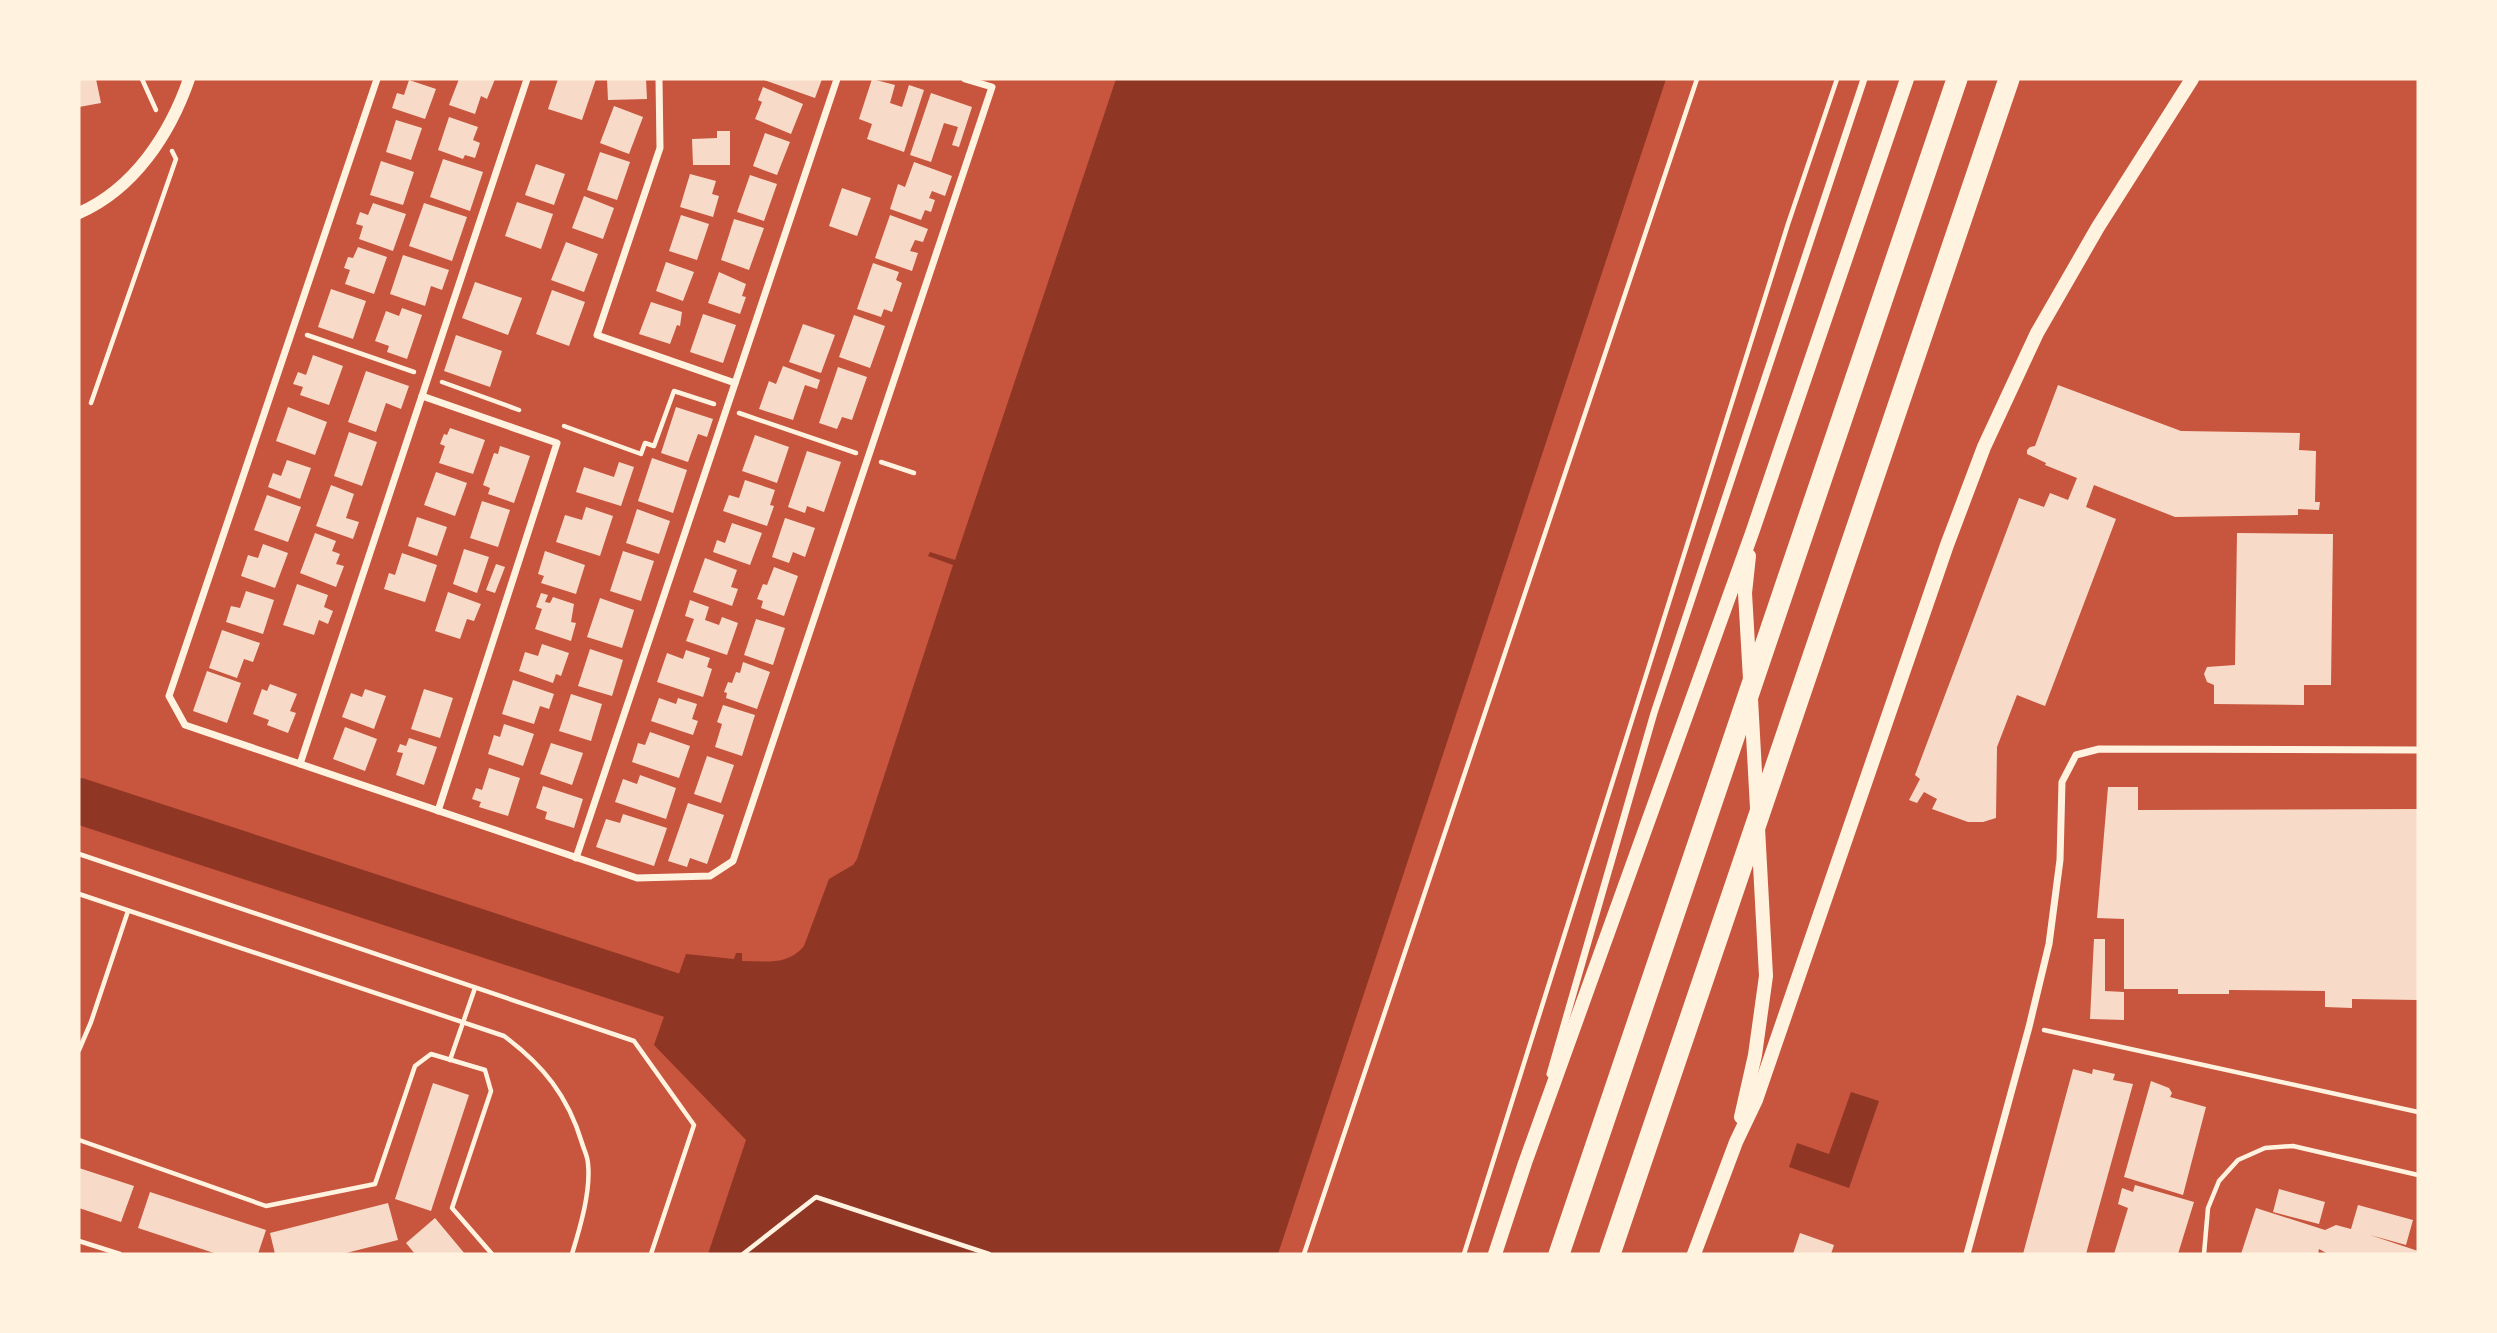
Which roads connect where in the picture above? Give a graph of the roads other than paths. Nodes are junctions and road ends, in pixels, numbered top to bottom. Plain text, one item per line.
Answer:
1 (189, 79) edge
2 (377, 79) edge
3 (527, 79) edge
4 (659, 79) edge
5 (837, 79) edge
6 (965, 79) edge
7 (1864, 79) edge
8 (1907, 79) edge
9 (1957, 79) edge
10 (2010, 79) edge
11 (2024, 79) edge
12 (2192, 79) edge
13 (79, 213) edge
14 (1909, 380) junction
15 (735, 383) junction
16 (422, 396) junction
17 (1752, 533) junction
18 (2418, 750) edge
19 (300, 764) junction
20 (438, 811) junction
21 (576, 858) junction
22 (1736, 1143) junction
23 (1525, 1163) junction
24 (1495, 1254) edge
25 (1559, 1254) edge
26 (1610, 1254) edge
27 (1694, 1254) edge
28 (1967, 1254) edge

1 - 13 street
2 - 19 street
3 - 16 street
4 - 15 street
5 - 15 street
6 - 21 street
7 - 23 street
8 - 17 main road
9 - 25 highway
10 - 14 highway
11 - 14 highway
12 - 22 main road
14 - 26 highway
15 - 21 street
16 - 19 street
16 - 20 street
17 - 22 main road
17 - 23 main road
18 - 28 street
19 - 20 street
20 - 21 street
22 - 27 main road
23 - 24 main road

